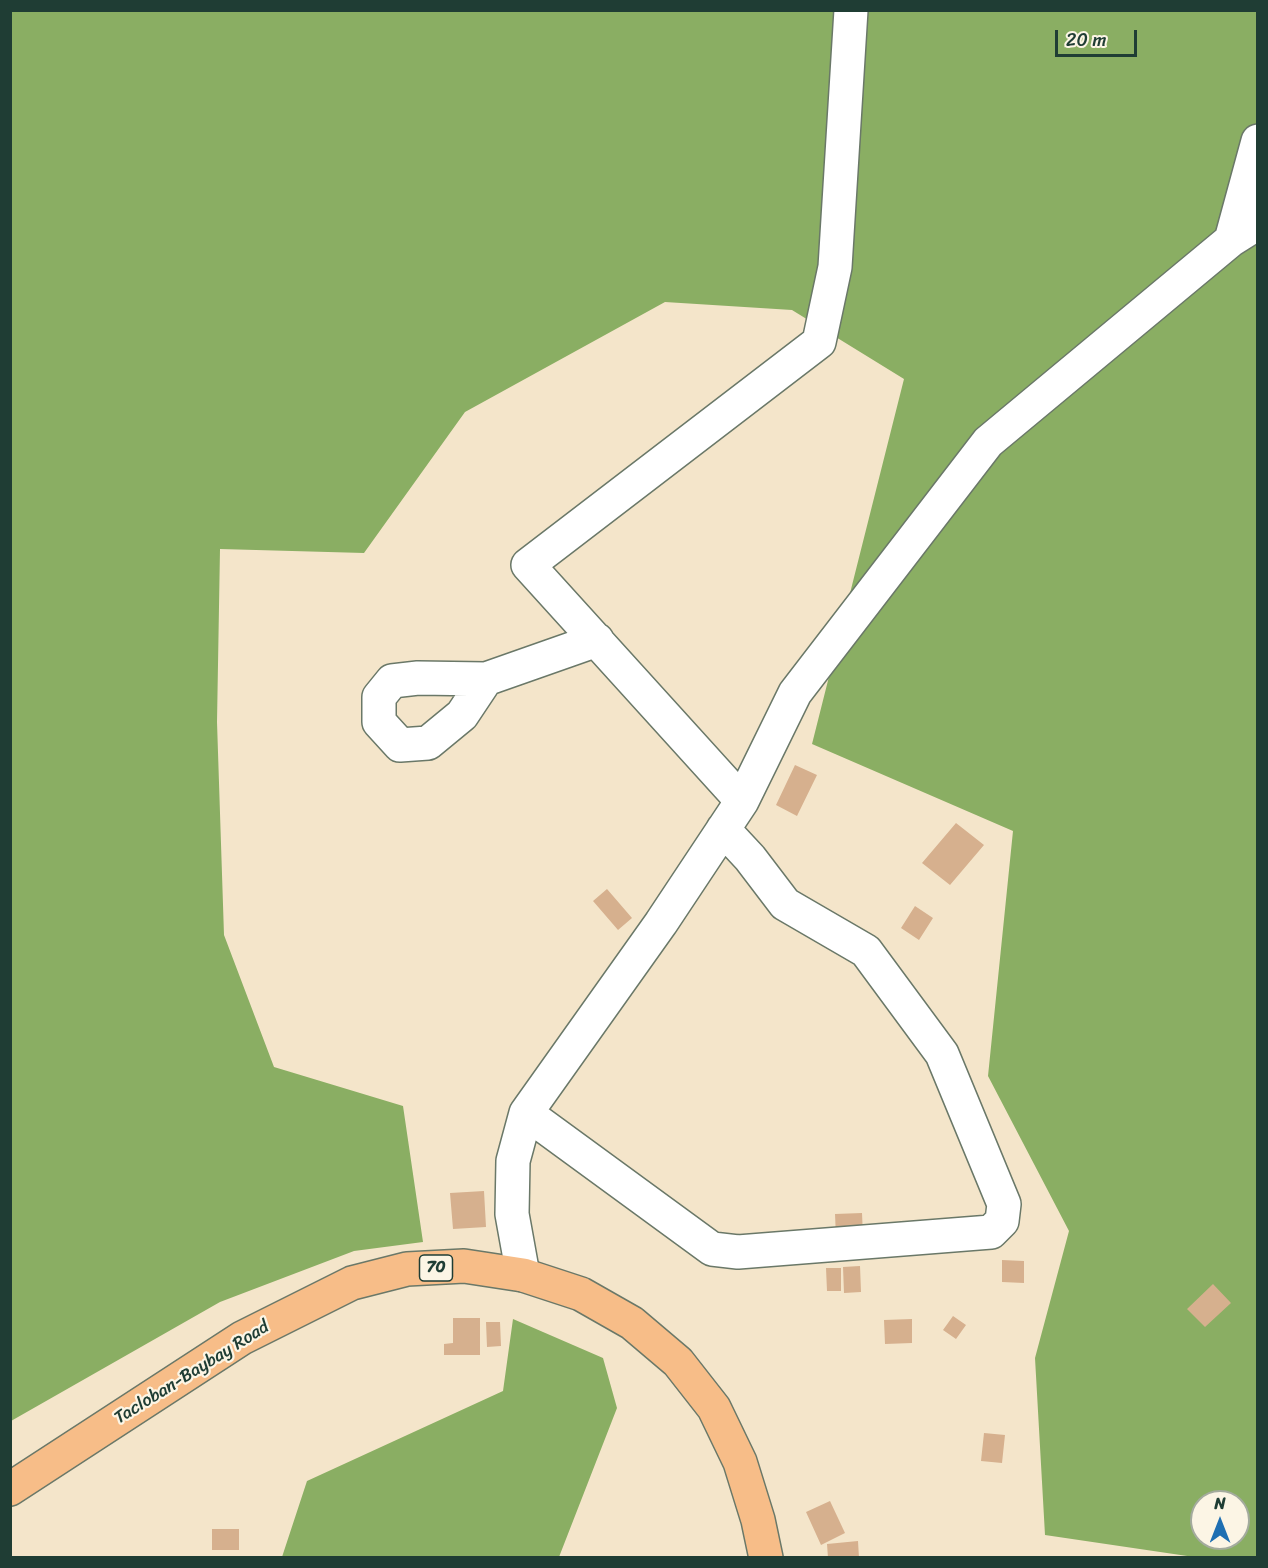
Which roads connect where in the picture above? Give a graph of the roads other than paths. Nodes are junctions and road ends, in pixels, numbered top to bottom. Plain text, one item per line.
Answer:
1 (851, 10) edge
2 (1257, 141) edge
3 (1244, 231) edge
4 (597, 640) junction
5 (486, 679) dead end
6 (742, 801) junction
7 (723, 830) junction
8 (526, 1113) junction
9 (523, 1275) junction
10 (10, 1489) edge
11 (766, 1557) edge

1 - 4 street
2 - 3 street
3 - 6 street
4 - 5 street
4 - 6 street
6 - 7 street
7 - 8 street
7 - 8 street
8 - 9 street
9 - 10 highway, Tacloban-Baybay Road / 70
9 - 11 highway, Tacloban-Baybay Road / 70

